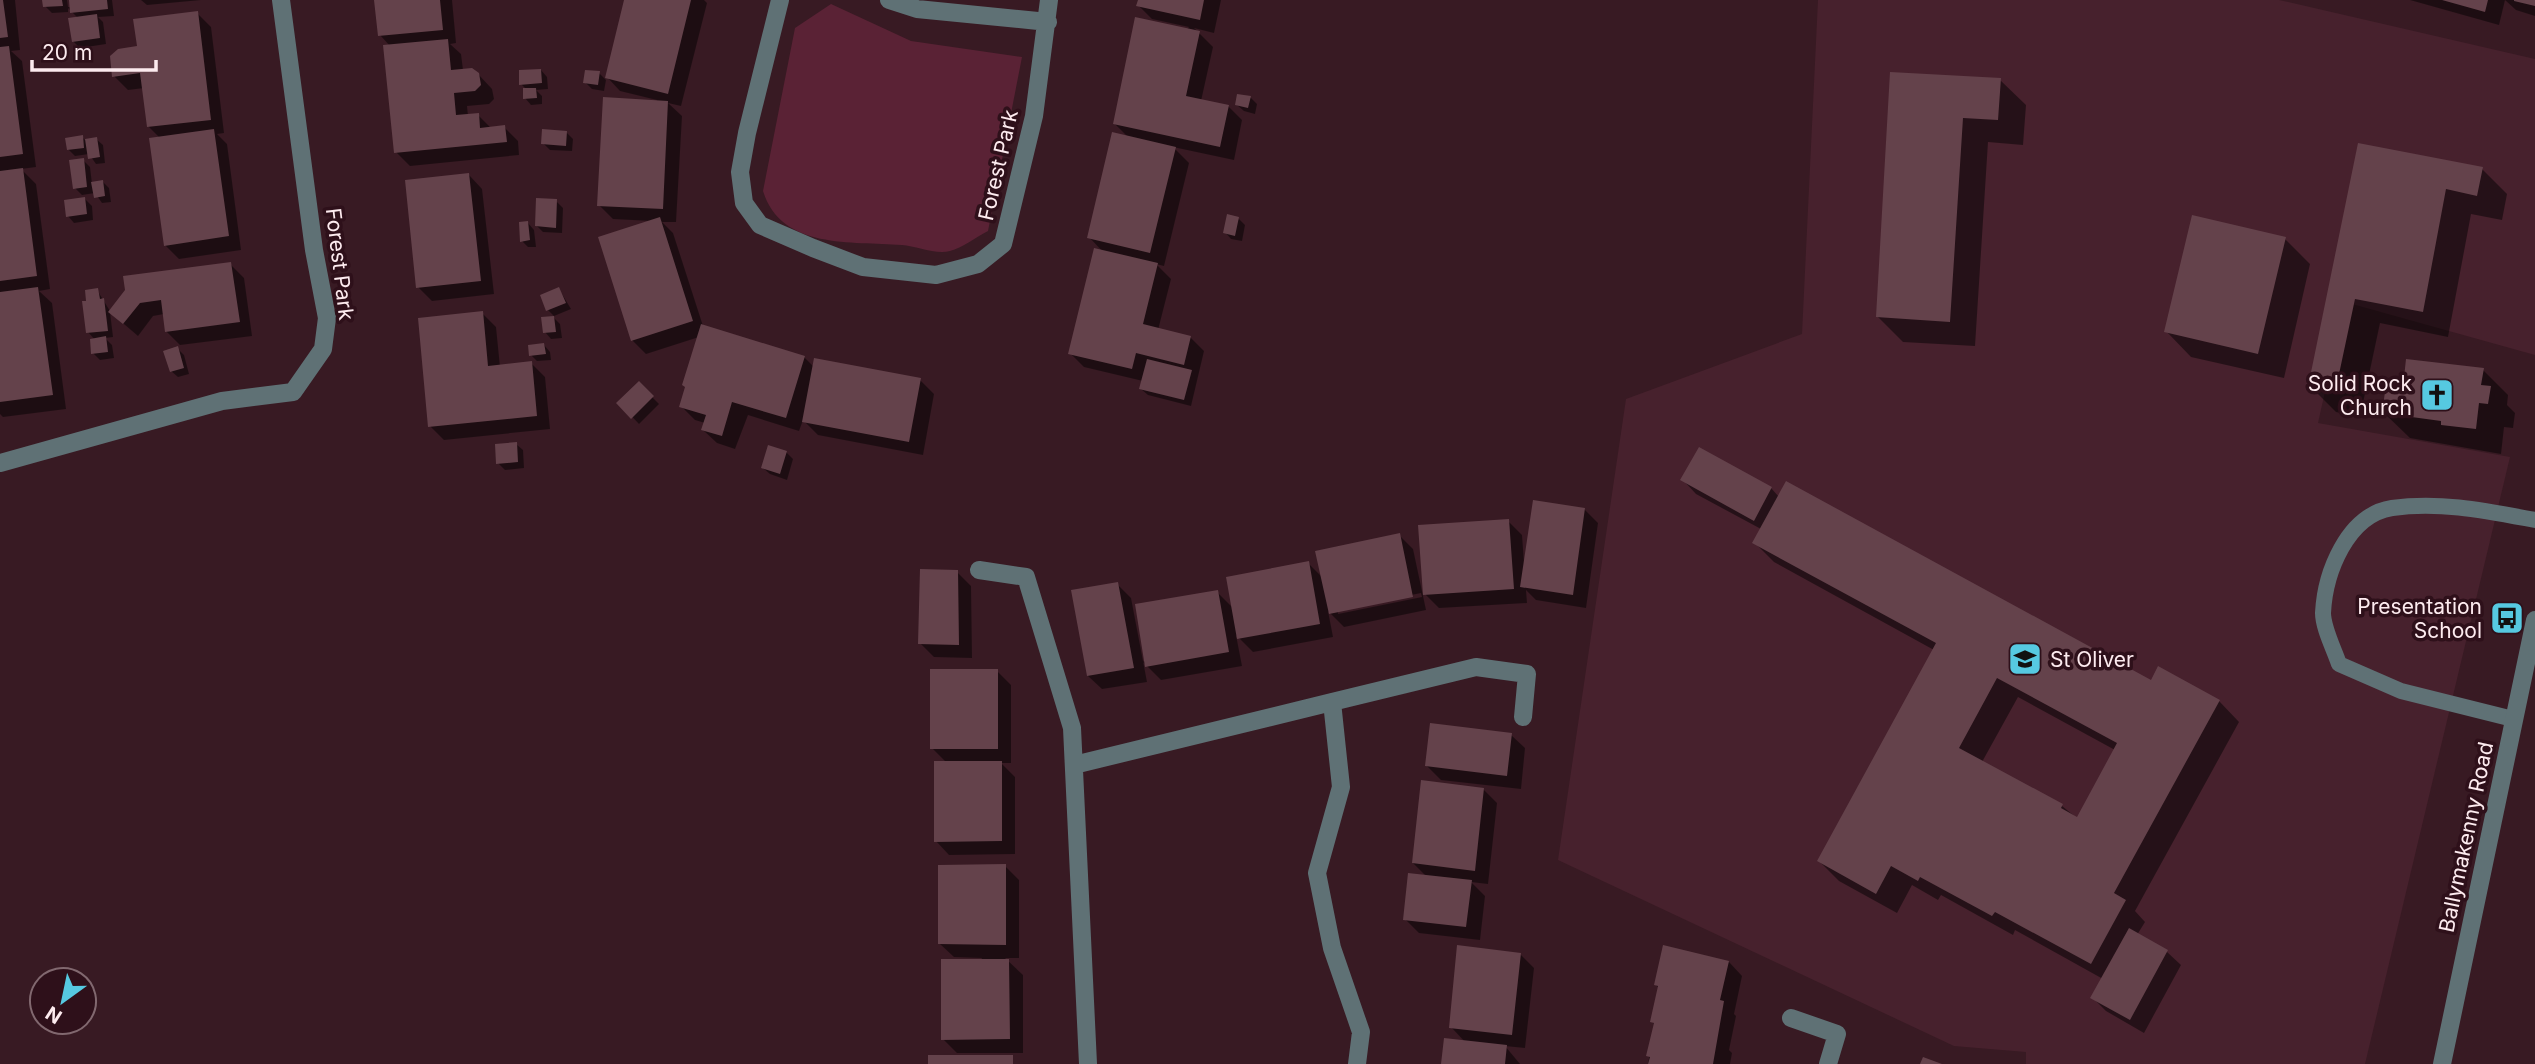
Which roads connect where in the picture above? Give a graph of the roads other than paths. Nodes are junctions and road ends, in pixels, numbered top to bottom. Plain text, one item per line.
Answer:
1 (281, 0) edge
2 (780, 0) edge
3 (889, 0) edge
4 (1049, 0) edge
5 (1048, 22) junction
6 (0, 463) edge
7 (2535, 520) edge
8 (979, 570) dead end
9 (2535, 620) edge
10 (1332, 702) junction
11 (1522, 718) dead end
12 (2514, 719) junction
13 (1073, 765) junction
14 (1791, 1018) dead end
15 (2445, 1063) edge
16 (1088, 1064) edge
17 (1357, 1064) edge
18 (1828, 1064) edge

1 - 6 street, Forest Park
2 - 5 street, Forest Park
3 - 5 street
4 - 5 street, Forest Park
7 - 12 lane
8 - 13 street
9 - 12 street, Ballymakenny Road
10 - 11 street
10 - 13 street
10 - 17 street
12 - 15 street, Ballymakenny Road
13 - 16 street
14 - 18 street

